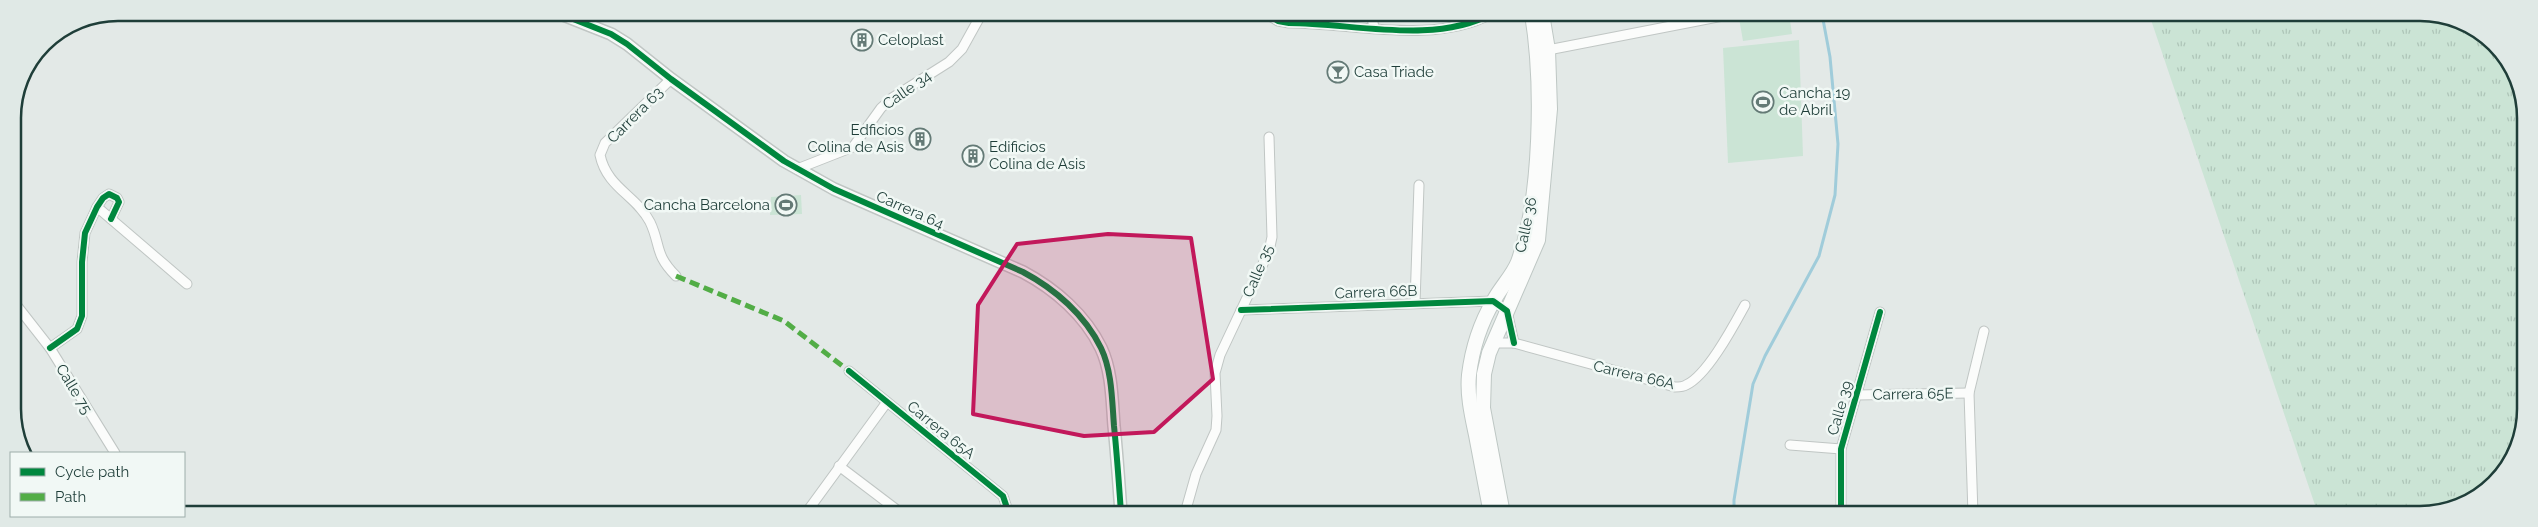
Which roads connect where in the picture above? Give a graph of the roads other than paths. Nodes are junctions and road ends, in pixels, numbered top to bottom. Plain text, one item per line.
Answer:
1 (579, 21) edge
2 (978, 21) edge
3 (1278, 21) edge
4 (1373, 21) edge
5 (1472, 21) edge
6 (1533, 21) edge
7 (1543, 21) edge
8 (1697, 21) edge
9 (1374, 27) junction
10 (1548, 50) junction
11 (671, 79) junction
12 (1269, 137) dead end
13 (797, 169) junction
14 (1419, 185) dead end
15 (97, 207) junction
16 (111, 219) junction
17 (676, 276) dead end
18 (187, 284) dead end
19 (1493, 301) junction
20 (1416, 303) junction
21 (1745, 305) dead end
22 (1241, 310) junction
23 (21, 311) edge
24 (1507, 311) junction
25 (1880, 312) dead end
26 (1984, 331) dead end
27 (1493, 343) junction
28 (1514, 343) junction
29 (50, 348) junction
30 (849, 371) dead end
31 (1969, 393) junction
32 (1856, 395) junction
33 (887, 402) junction
34 (1790, 445) dead end
35 (1841, 449) junction
36 (114, 452) edge
37 (840, 466) junction
38 (811, 506) edge
39 (892, 506) edge
40 (1006, 506) edge
41 (1120, 506) edge
42 (1187, 506) edge
43 (1489, 506) edge
44 (1501, 506) edge
45 (1841, 506) edge
46 (1973, 506) edge

1 - 11 street, Carrera 64
2 - 13 street, Calle 34
3 - 9 street
4 - 9 street
5 - 9 street
6 - 19 main road, Calle 36
7 - 10 main road, Calle 36
8 - 10 street
10 - 24 main road, Calle 36
11 - 13 street, Carrera 64
11 - 17 street, Carrera 63
12 - 22 street, Calle 35
13 - 41 street, Carrera 64
14 - 20 street
15 - 16 street
15 - 16 street
15 - 29 street
16 - 18 street
19 - 20 street, Carrera 66B
19 - 24 street
19 - 43 main road, Calle 36
20 - 22 street, Carrera 66B
21 - 28 street, Carrera 66A
22 - 42 street, Calle 35
23 - 29 street, Calle 75
24 - 27 main road, Calle 36
24 - 28 street
25 - 32 street, Calle 39
26 - 31 street
27 - 28 street, Carrera 66A
27 - 44 main road, Calle 36
29 - 36 street, Calle 75
30 - 33 street, Carrera 65A
31 - 32 street, Carrera 65E
31 - 46 street
32 - 35 street, Calle 39
33 - 37 street
33 - 40 street, Carrera 65A
34 - 35 street
35 - 45 street, Calle 39
37 - 38 street
37 - 39 street

